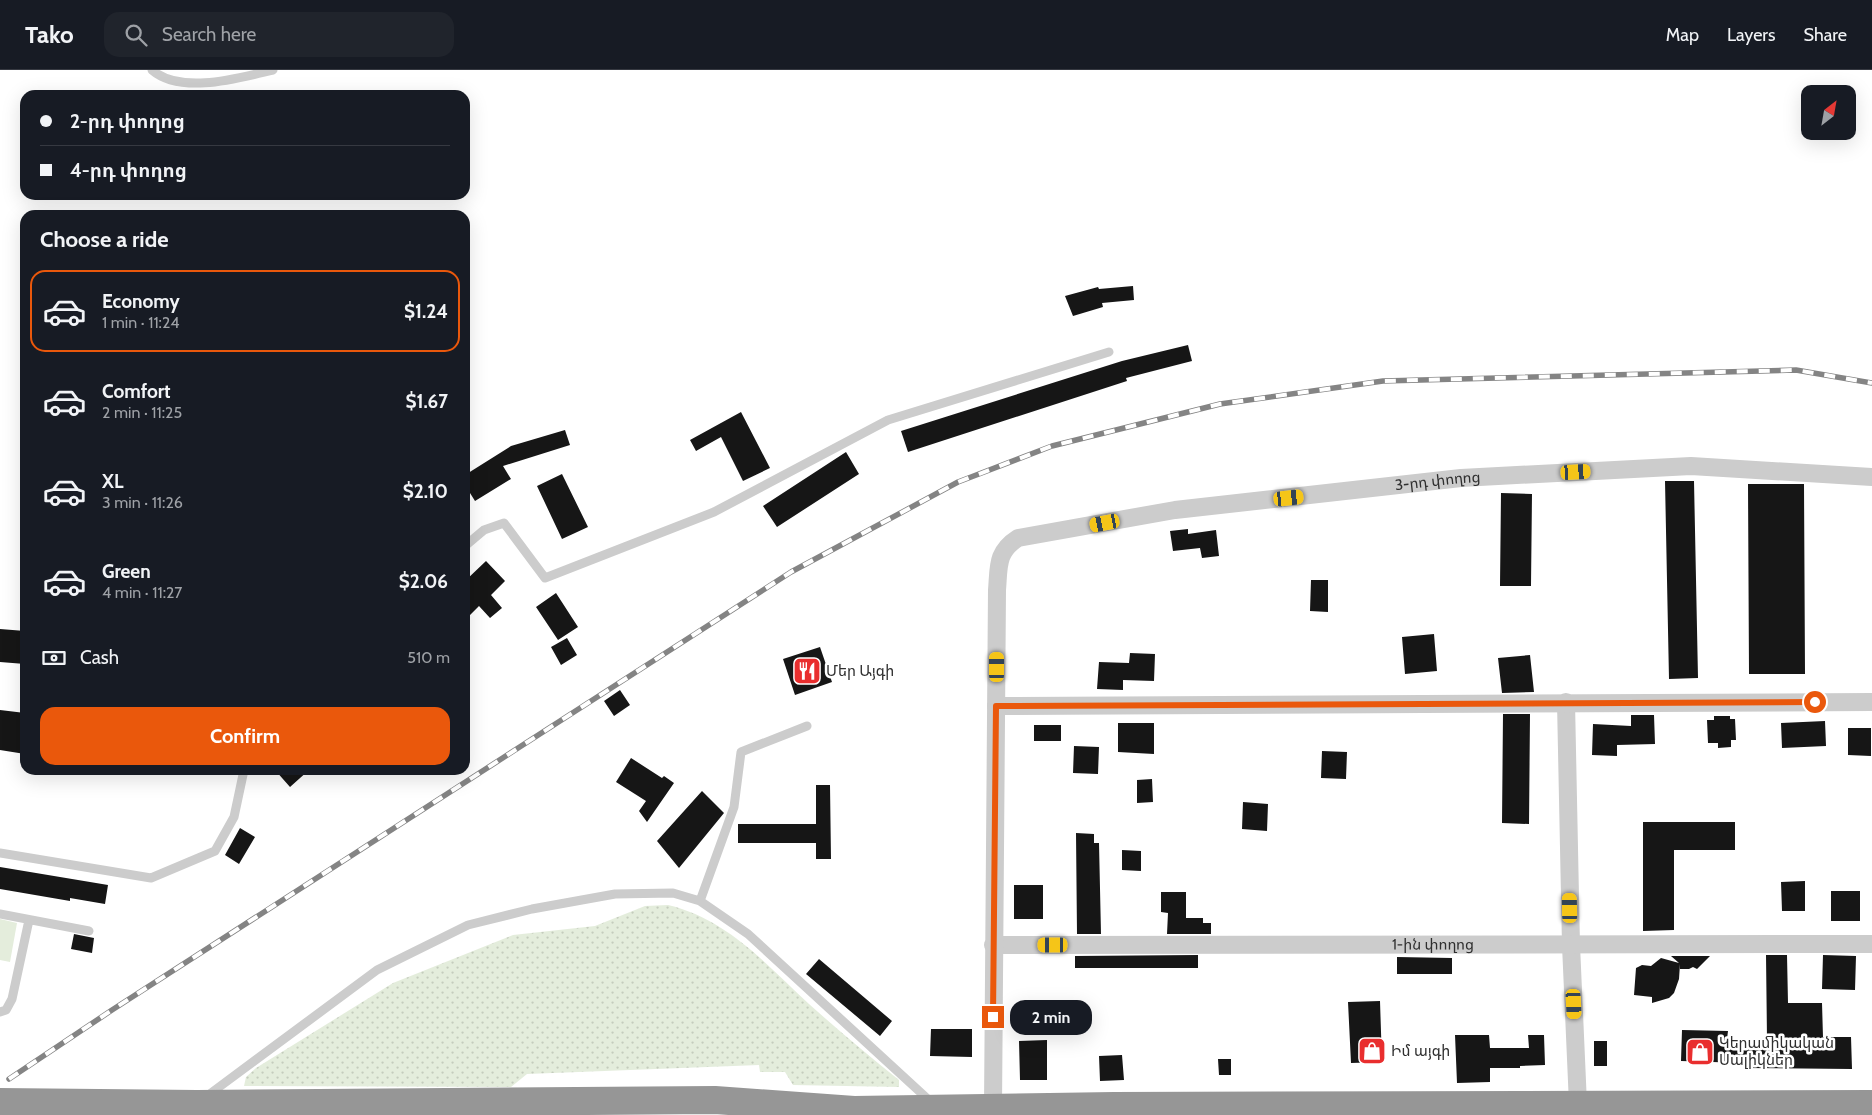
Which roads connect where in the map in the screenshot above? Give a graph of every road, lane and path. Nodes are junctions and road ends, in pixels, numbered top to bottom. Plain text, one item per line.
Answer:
1 (152, 70) edge
2 (273, 70) edge
3 (1109, 352) dead end
4 (1872, 476) edge
5 (470, 542) edge
6 (1566, 702) junction
7 (1872, 702) edge
8 (996, 706) junction
9 (807, 726) dead end
10 (243, 775) edge
11 (0, 853) edge
12 (700, 901) junction
13 (0, 914) edge
14 (30, 920) junction
15 (89, 931) dead end
16 (1872, 944) edge
17 (993, 945) junction
18 (1571, 945) junction
19 (0, 1012) edge
20 (0, 1102) edge
21 (196, 1104) junction
22 (1578, 1104) junction
23 (1872, 1104) edge
24 (937, 1108) junction
25 (993, 1108) junction
26 (854, 1110) junction
27 (1506, 1110) edge
28 (1048, 1111) edge
29 (826, 1115) edge

1 - 2 lane
3 - 5 lane
4 - 8 street, 3-րդ փողոց
6 - 7 street
6 - 8 street
6 - 18 street
8 - 17 street
9 - 12 lane
10 - 11 lane
12 - 21 lane
12 - 24 lane
13 - 14 lane
14 - 15 lane
14 - 19 lane
16 - 18 street, 1-ին փողոց
17 - 18 street, 1-ին փողոց
17 - 25 street
18 - 22 street
20 - 21 highway
21 - 26 highway
22 - 23 highway
22 - 27 highway
24 - 25 highway
24 - 26 highway
25 - 28 highway
26 - 29 highway
27 - 28 highway

